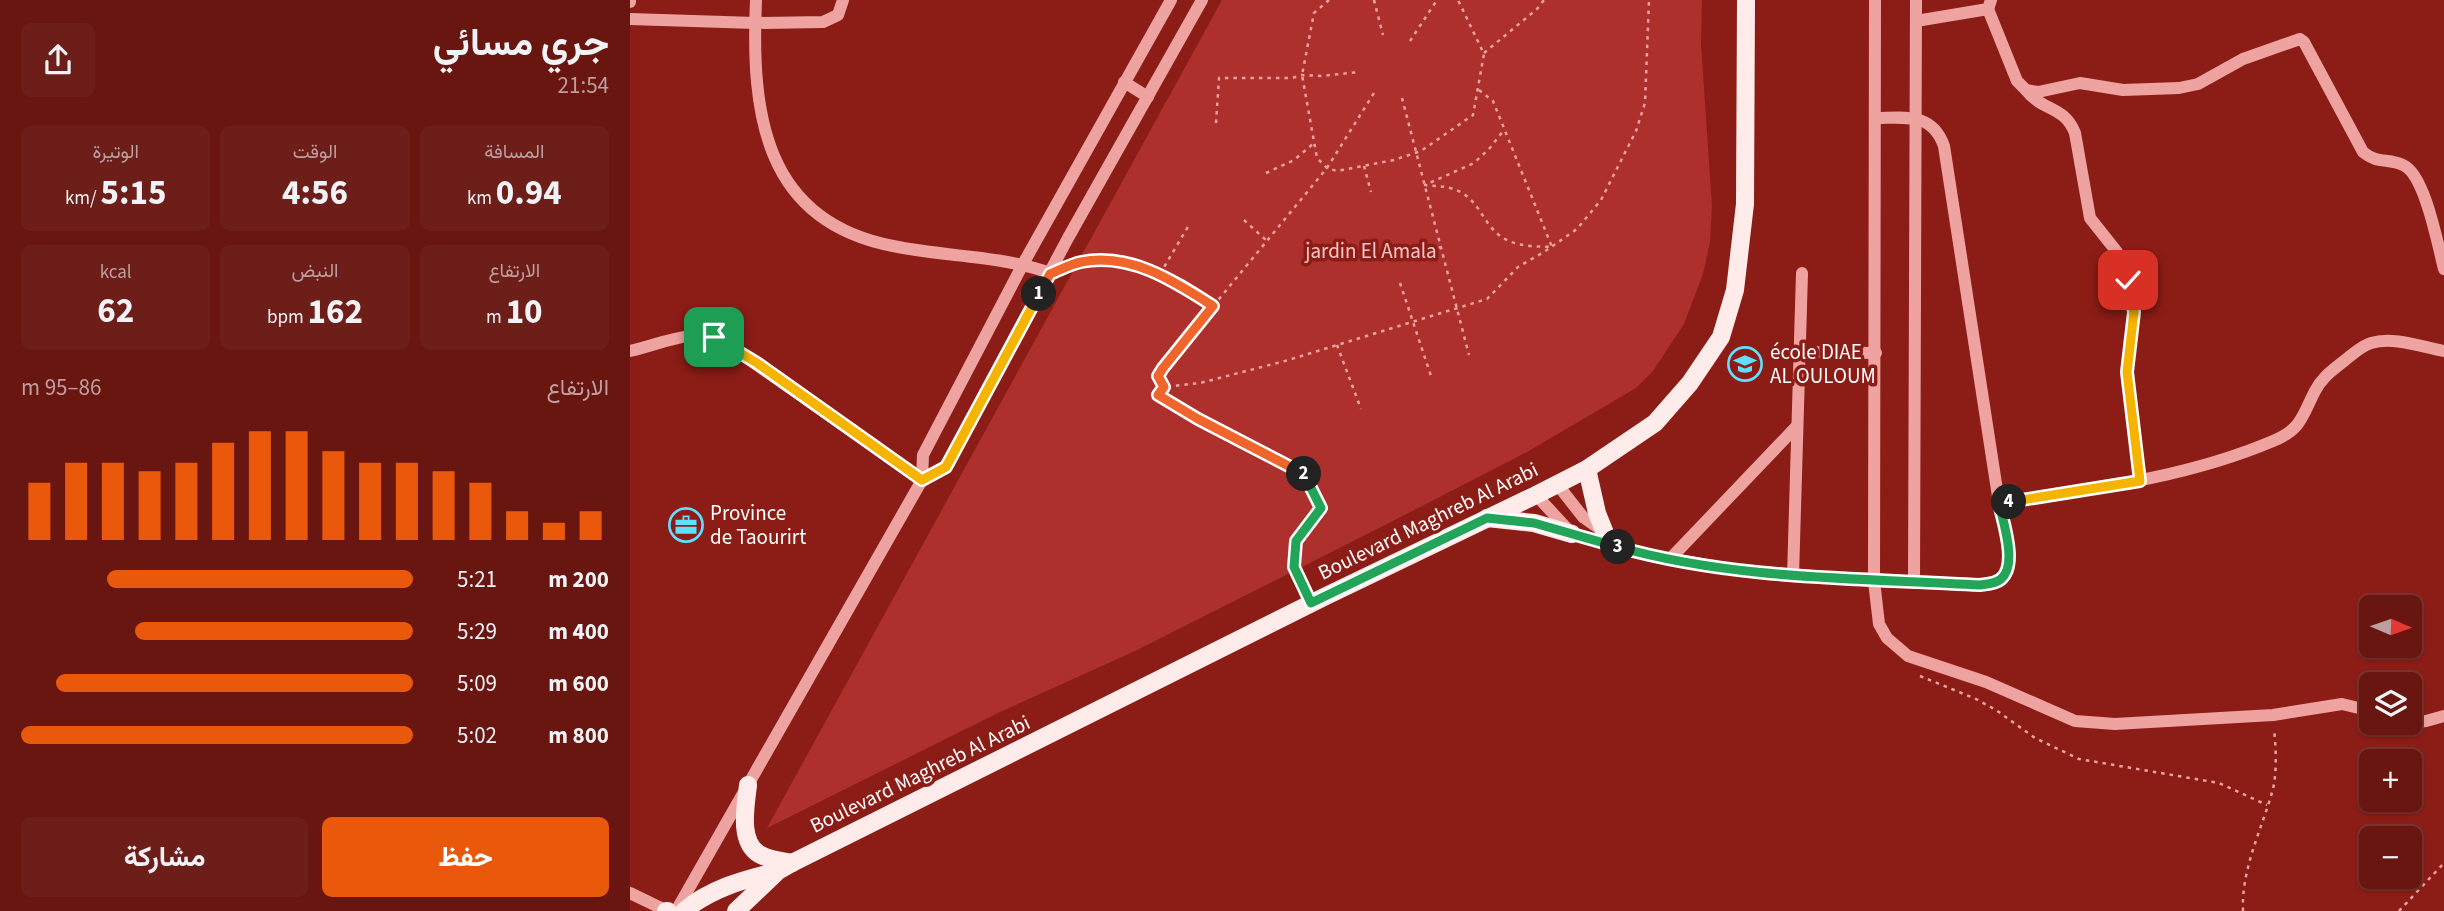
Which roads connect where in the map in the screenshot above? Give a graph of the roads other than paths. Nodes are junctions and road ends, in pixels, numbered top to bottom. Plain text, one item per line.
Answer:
1 (756, 0) edge
2 (843, 0) edge
3 (1171, 0) edge
4 (1202, 0) edge
5 (1746, 0) edge
6 (1875, 0) edge
7 (1916, 0) edge
8 (1990, 5) edge
9 (630, 19) edge
10 (1916, 21) junction
11 (755, 23) junction
12 (1124, 82) junction
13 (2026, 90) junction
14 (1148, 97) junction
15 (1876, 118) junction
16 (1916, 118) junction
17 (1023, 264) junction
18 (2444, 269) edge
19 (1802, 273) dead end
20 (1050, 274) junction
21 (630, 351) edge
22 (2444, 351) edge
23 (1800, 352) junction
24 (1876, 353) junction
25 (1796, 426) junction
26 (1587, 468) junction
27 (922, 480) junction
28 (2140, 481) junction
29 (1557, 484) junction
30 (1536, 495) junction
31 (1999, 503) junction
32 (1487, 518) junction
33 (1605, 533) junction
34 (1572, 534) junction
35 (1632, 551) junction
36 (1670, 559) junction
37 (1793, 576) junction
38 (1874, 581) junction
39 (1914, 582) junction
40 (2359, 708) edge
41 (2444, 716) edge
42 (2422, 721) edge
43 (748, 785) junction
44 (785, 867) junction
45 (630, 893) edge
46 (667, 911) edge
47 (676, 911) edge
48 (684, 911) edge
49 (736, 911) edge

1 - 11 street
2 - 11 street
3 - 12 street
4 - 14 street
5 - 26 main road, Boulevard Maghreb Al Arabi
6 - 15 street
7 - 10 street
8 - 10 street
8 - 13 street
9 - 11 street
10 - 16 street
11 - 17 street
12 - 14 street
12 - 17 street
13 - 18 street
13 - 28 street
14 - 20 street
15 - 16 street
15 - 24 street
16 - 31 street
16 - 39 street
17 - 20 street
17 - 27 street
19 - 23 street
20 - 27 street
21 - 27 street
22 - 28 street
23 - 24 street
23 - 25 street
24 - 38 street
25 - 36 street
25 - 37 street
26 - 29 main road, Boulevard Maghreb Al Arabi
26 - 33 main road
27 - 43 street
28 - 31 street
29 - 30 main road, Boulevard Maghreb Al Arabi
29 - 33 street
30 - 32 main road, Boulevard Maghreb Al Arabi
30 - 34 street
31 - 39 street
32 - 34 main road
32 - 44 main road, Boulevard Maghreb Al Arabi
33 - 35 street
34 - 35 street
35 - 36 street
36 - 37 street
37 - 38 street
38 - 39 street
38 - 40 street
41 - 42 street
43 - 44 main road
43 - 47 street
44 - 48 main road, Boulevard Maghreb Al Arabi
44 - 49 main road, Boulevard Maghreb Al Arabi
45 - 46 street

